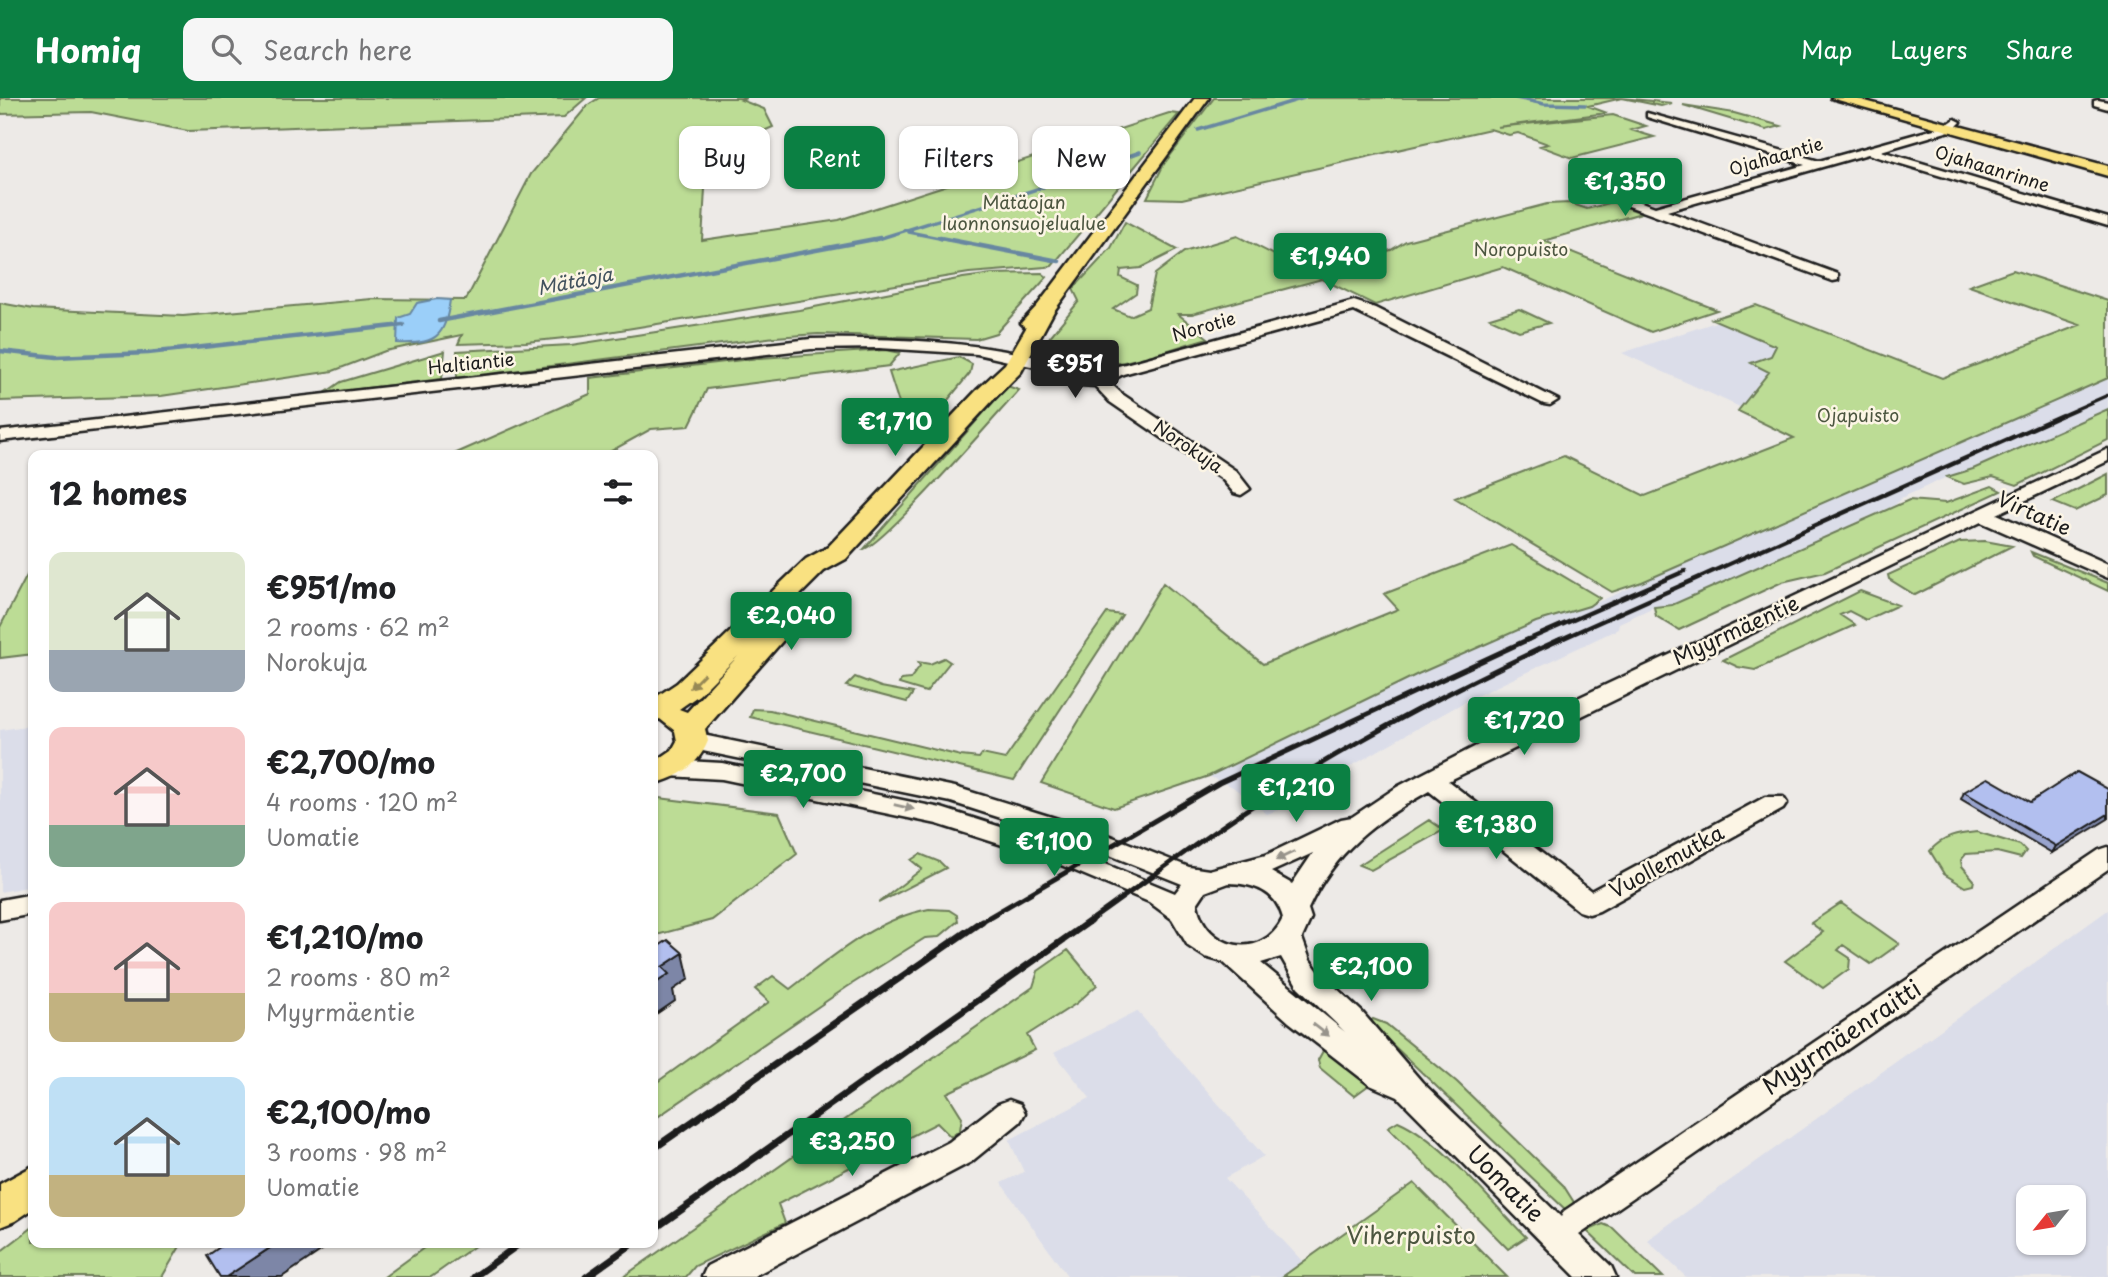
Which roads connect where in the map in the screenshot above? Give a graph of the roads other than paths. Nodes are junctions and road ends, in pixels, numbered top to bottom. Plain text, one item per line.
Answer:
1 (1202, 98) edge
2 (1838, 98) edge
3 (1865, 98) edge
4 (1651, 115) dead end
5 (1946, 125) junction
6 (1865, 150) junction
7 (1816, 164) junction
8 (2108, 164) edge
9 (2108, 171) edge
10 (1609, 194) dead end
11 (1654, 211) junction
12 (2108, 222) edge
13 (1833, 276) dead end
14 (1006, 361) junction
15 (1099, 381) junction
16 (1550, 400) dead end
17 (0, 436) edge
18 (2108, 454) edge
19 (1241, 489) dead end
20 (1980, 514) junction
21 (837, 553) junction
22 (2108, 572) edge
23 (658, 710) edge
24 (658, 714) edge
25 (691, 734) junction
26 (660, 771) edge
27 (1431, 780) junction
28 (1774, 803) dead end
29 (1369, 817) junction
30 (2108, 856) edge
31 (1238, 873) junction
32 (1207, 878) junction
33 (28, 905) edge
34 (1295, 908) junction
35 (0, 910) edge
36 (1183, 913) junction
37 (1289, 939) junction
38 (1232, 954) junction
39 (1411, 1091) junction
40 (1009, 1113) dead end
41 (28, 1188) edge
42 (0, 1208) edge
43 (1576, 1221) dead end
44 (719, 1277) edge
45 (1600, 1277) edge

1 - 14 main road
2 - 5 main road
3 - 5 main road
4 - 7 street
5 - 6 street, Ojahaantie
5 - 8 main road
5 - 9 main road
6 - 7 street, Ojahaantie
6 - 12 street, Ojahaanrinne
7 - 11 street, Ojahaantie
10 - 11 street
11 - 13 street
14 - 15 street
14 - 17 street, Haltiantie
14 - 21 main road
15 - 16 street, Norotie
15 - 19 street, Norokuja
18 - 20 street, Myyrmäentie
20 - 22 street, Virtatie
20 - 27 street, Myyrmäentie
21 -> 23 main road
21 - 25 main road
24 - 25 main road
25 - 26 main road
25 - 32 street
26 -> 36 street
27 - 28 street, Vuollemutka
27 - 29 street, Myyrmäentie
29 -> 31 street, Myyrmäentie
29 - 34 street, Myyrmäentie
30 - 43 street, Myyrmäenraitti
31 - 32 street
31 - 34 street
32 - 36 street
33 - 35 street
34 - 37 street
36 - 38 street
37 - 38 street
37 - 39 street, Uomatie
38 -> 39 street, Uomatie
39 - 45 street, Uomatie
40 - 44 street
41 - 42 main road

